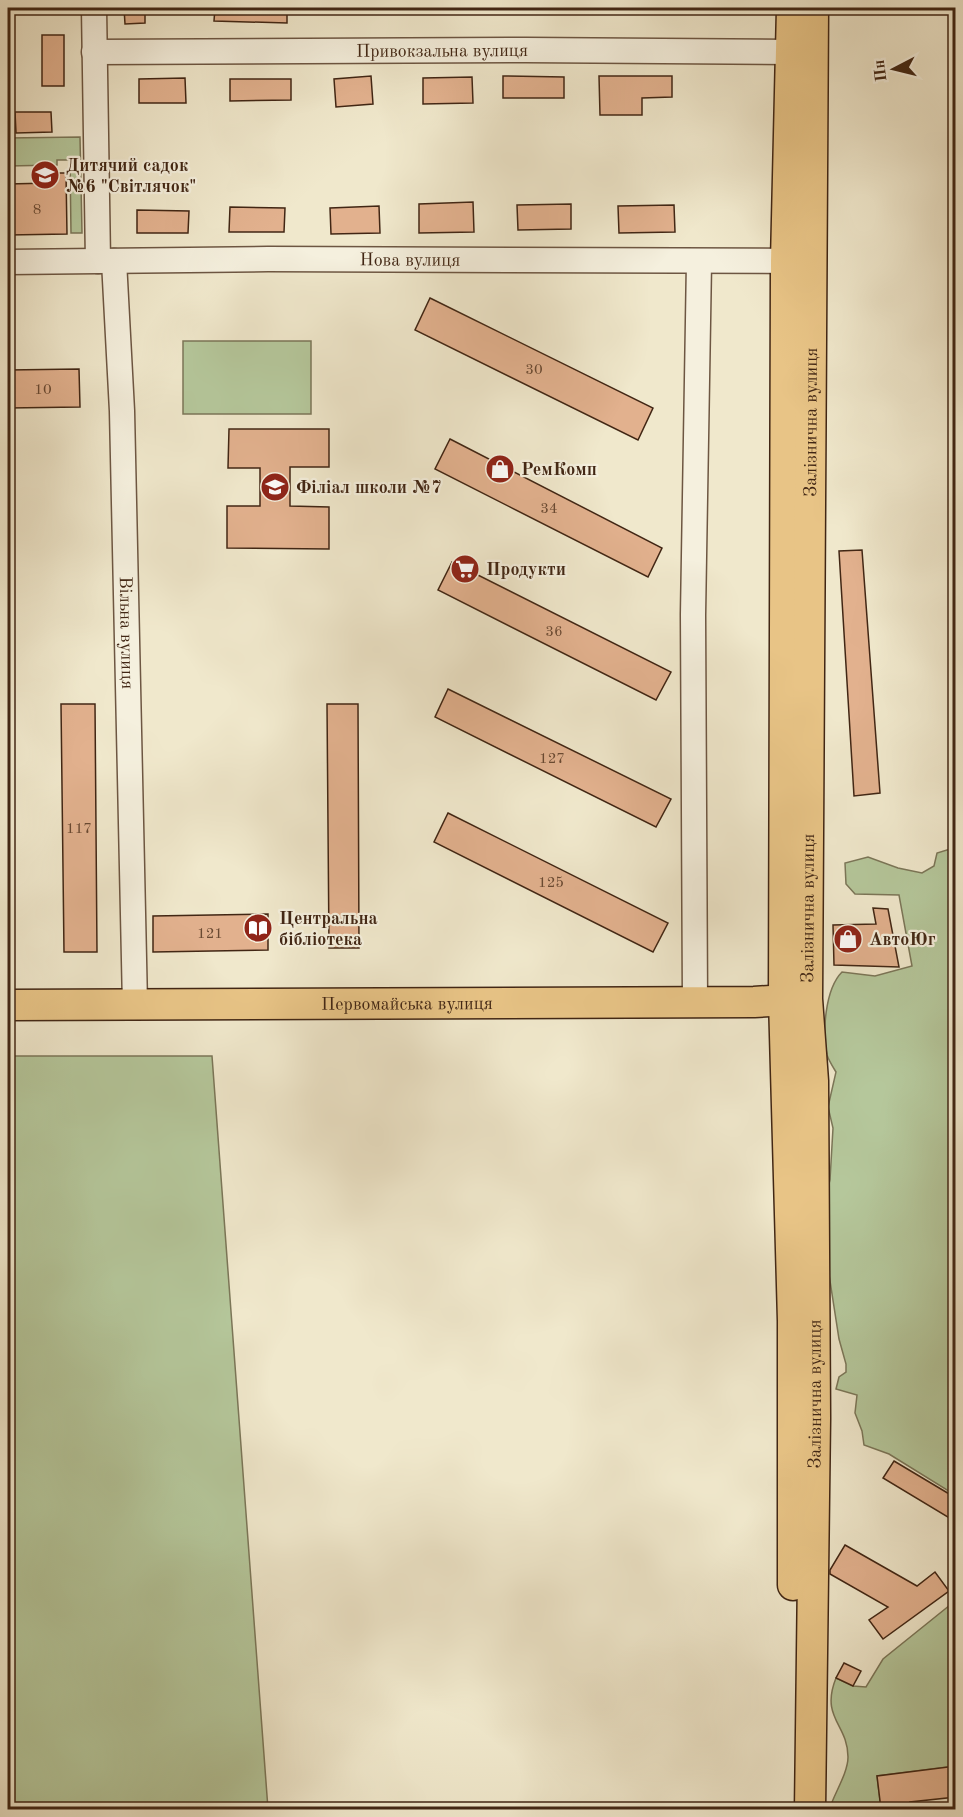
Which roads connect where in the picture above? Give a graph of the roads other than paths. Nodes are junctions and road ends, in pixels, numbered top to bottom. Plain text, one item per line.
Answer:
1 (94, 8) edge
2 (792, 8) edge
3 (813, 8) edge
4 (94, 52) junction
5 (791, 52) junction
6 (106, 261) junction
7 (799, 261) junction
8 (8, 262) edge
9 (699, 262) junction
10 (796, 999) junction
11 (695, 1002) junction
12 (8, 1005) edge
13 (135, 1005) junction
14 (791, 1809) edge
15 (810, 1809) edge

1 - 4 street, Вільна вулиця
2 - 5 main road, Залізнична вулиця
3 - 7 main road, Залізнична вулиця
4 - 5 street, Привокзальна вулиця
4 - 6 street, Вільна вулиця
5 - 7 main road, Залізнична вулиця
6 - 8 street, Нова вулиця
6 - 9 street, Нова вулиця
6 - 13 street, Вільна вулиця
7 - 9 street, Нова вулиця
7 - 10 main road, Залізнична вулиця
9 - 11 street
10 - 11 main road, Первомайська вулиця
10 - 14 main road, Залізнична вулиця
10 - 15 main road, Залізнична вулиця
11 - 13 main road, Первомайська вулиця
12 - 13 main road, Первомайська вулиця

